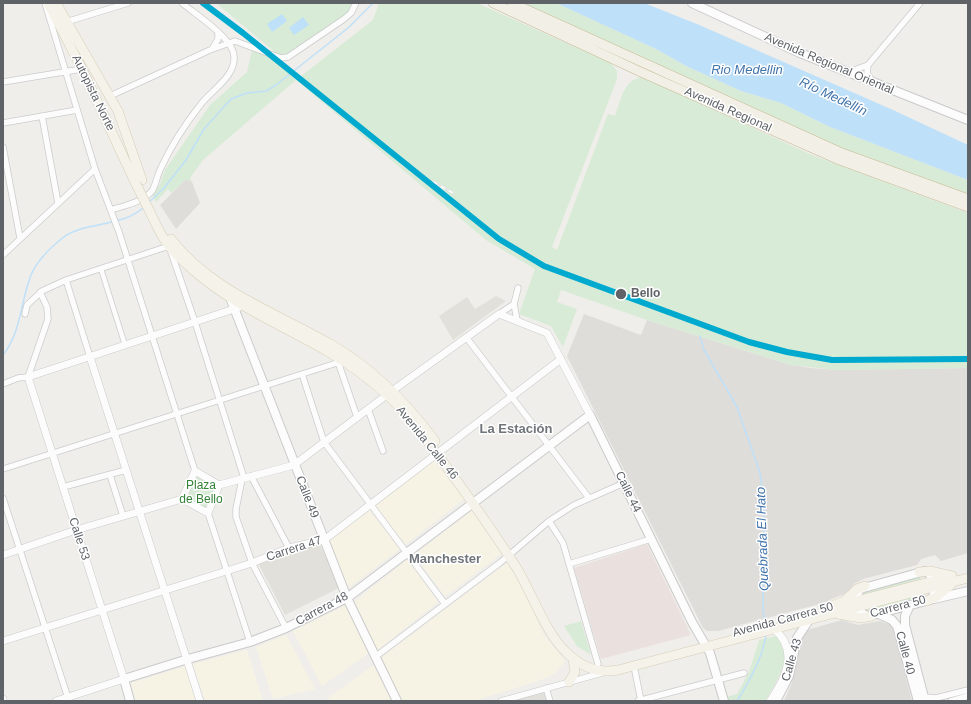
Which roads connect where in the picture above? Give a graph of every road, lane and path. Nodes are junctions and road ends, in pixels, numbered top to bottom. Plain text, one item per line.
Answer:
1 (45, 3) edge
2 (48, 3) edge
3 (56, 3) edge
4 (128, 3) edge
5 (182, 3) edge
6 (356, 3) edge
7 (493, 3) edge
8 (512, 3) edge
9 (692, 3) edge
10 (920, 3) edge
11 (66, 22) junction
12 (218, 33) junction
13 (228, 43) junction
14 (210, 50) junction
15 (868, 65) junction
16 (82, 69) junction
17 (65, 71) junction
18 (847, 73) junction
19 (3, 82) edge
20 (874, 83) junction
21 (110, 96) junction
22 (77, 110) junction
23 (42, 116) junction
24 (968, 120) edge
25 (3, 123) edge
26 (3, 147) edge
27 (95, 168) junction
28 (139, 182) junction
29 (968, 199) edge
30 (58, 203) junction
31 (968, 207) edge
32 (151, 208) junction
33 (111, 210) junction
34 (20, 238) junction
35 (169, 246) junction
36 (3, 255) edge
37 (128, 260) junction
38 (101, 269) junction
39 (66, 280) junction
40 (518, 288) dead end
41 (227, 289) junction
42 (40, 292) junction
43 (514, 304) junction
44 (240, 305) junction
45 (25, 314) dead end
46 (499, 314) junction
47 (517, 320) junction
48 (195, 322) junction
49 (152, 336) junction
50 (466, 337) junction
51 (125, 345) junction
52 (90, 357) junction
53 (561, 359) junction
54 (339, 360) junction
55 (302, 374) junction
56 (28, 377) junction
57 (3, 384) edge
58 (264, 386) junction
59 (389, 393) junction
60 (512, 397) junction
61 (219, 400) junction
62 (368, 409) junction
63 (176, 413) junction
64 (590, 415) junction
65 (356, 417) junction
66 (114, 432) junction
67 (324, 442) junction
68 (548, 445) junction
69 (383, 451) dead end
70 (51, 452) junction
71 (439, 452) junction
72 (294, 464) junction
73 (3, 468) edge
74 (126, 470) junction
75 (194, 472) junction
76 (110, 475) junction
77 (251, 476) junction
78 (243, 479) junction
79 (624, 483) junction
80 (219, 485) junction
81 (63, 487) junction
82 (3, 498) edge
83 (589, 498) junction
84 (182, 499) junction
85 (475, 499) junction
86 (371, 504) junction
87 (139, 511) junction
88 (208, 513) junction
89 (123, 516) junction
90 (549, 521) junction
91 (76, 530) junction
92 (651, 538) junction
93 (324, 540) junction
94 (289, 548) junction
95 (20, 549) junction
96 (406, 552) junction
97 (510, 553) junction
98 (3, 555) edge
99 (252, 563) junction
100 (569, 564) junction
101 (227, 571) junction
102 (919, 572) junction
103 (968, 572) edge
104 (968, 578) edge
105 (954, 579) junction
106 (934, 584) junction
107 (865, 586) junction
108 (164, 590) junction
109 (968, 591) edge
110 (347, 598) junction
111 (927, 601) junction
112 (445, 604) junction
113 (856, 605) junction
114 (910, 605) junction
115 (102, 610) junction
116 (826, 612) junction
117 (875, 615) junction
118 (809, 620) junction
119 (772, 627) junction
120 (46, 628) junction
121 (286, 628) junction
122 (3, 641) edge
123 (250, 642) junction
124 (705, 644) junction
125 (375, 656) junction
126 (188, 659) junction
127 (573, 659) junction
128 (598, 664) junction
129 (634, 666) junction
130 (606, 671) junction
131 (744, 673) dead end
132 (124, 679) junction
133 (718, 679) junction
134 (569, 682) junction
135 (546, 688) junction
136 (968, 690) edge
137 (968, 696) edge
138 (68, 699) edge
139 (922, 700) edge
140 (56, 701) edge
141 (130, 701) edge
142 (200, 701) edge
143 (397, 701) edge
144 (500, 701) edge
145 (550, 701) edge
146 (640, 701) edge
147 (724, 701) edge
148 (770, 701) edge
149 (776, 701) edge
150 (951, 701) edge

1 - 17 street
2 - 16 main road, Autopista Norte
3 - 11 main road, Autopista Norte
4 - 11 street
5 - 12 street
6 - 13 street
7 - 31 highway, Avenida Regional
8 - 29 highway, Avenida Regional
9 - 18 main road, Avenida Regional Oriental
10 - 15 street
11 - 21 main road, Autopista Norte
12 - 13 street
12 - 14 street
13 - 14 street
13 - 33 street
14 - 21 street
15 - 18 street
15 - 20 street
16 - 17 street
16 - 28 main road, Autopista Norte
17 - 19 street
17 - 22 street
18 - 20 main road, Avenida Regional Oriental
20 - 24 main road, Avenida Regional Oriental
21 - 28 main road, Autopista Norte
22 - 23 street
22 - 27 street
23 - 25 street
23 - 30 street
26 - 34 street
27 - 30 street
27 - 33 street
28 - 32 main road, bridge
30 - 34 street
32 - 35 main road, Avenida Calle 46
32 - 41 main road, Avenida Calle 46
33 - 37 street
34 - 36 street
35 - 37 street
35 - 44 main road, Avenida Calle 46
35 - 48 street
37 - 38 street
37 - 49 street
38 - 39 street
38 - 51 street
39 - 42 street
39 - 52 street
40 - 43 street
41 - 44 main road, Avenida Calle 46
41 - 44 main road, Calle 49
42 - 45 street
42 - 56 street
43 - 46 street
43 - 47 street
44 - 48 street
44 - 54 main road, Avenida Calle 46
44 - 58 main road, Calle 49
44 - 59 main road, Avenida Calle 46
46 - 47 street, Calle 44
46 - 50 street
47 - 53 street, Calle 44
48 - 49 street
48 - 61 street
49 - 51 street
49 - 63 street
50 - 59 street
50 - 60 street
51 - 52 street
52 - 56 street
52 - 66 street
53 - 60 street, Carrera 47
53 - 64 street, Calle 44
54 - 55 street
54 - 59 main road, Avenida Calle 46
54 - 65 street
55 - 58 street
55 - 67 street
56 - 57 street
56 - 70 street, Calle 53
58 - 61 street
58 - 72 main road, Calle 49
59 - 62 street
59 - 71 main road, Avenida Calle 46
60 - 68 street
60 - 71 street, Carrera 47
61 - 63 street
61 - 78 street
62 - 65 street
62 - 69 street
63 - 66 street
63 - 75 street
64 - 68 main road, Carrera 48
64 - 79 main road, Calle 44
65 - 67 street
66 - 70 street
66 - 74 street
67 - 72 street
67 - 86 street
68 - 83 street
68 - 85 main road, Carrera 48
70 - 73 street
70 - 81 street, Calle 53
71 - 85 main road, Avenida Calle 46
71 - 86 street, Carrera 47
72 - 77 street
72 - 93 main road, Calle 49
74 - 76 street
74 - 87 street
75 - 80 street
75 - 84 street
76 - 81 street
76 - 89 street
77 - 78 street
77 - 94 street
78 - 80 street
78 - 99 street
79 - 83 street
79 - 92 main road, Calle 44
80 - 88 street
81 - 91 street, Calle 53
82 - 95 street
83 - 90 street
84 - 87 street
84 - 88 street
85 - 96 main road, Carrera 48
85 - 97 main road, Avenida Calle 46
86 - 93 street, Carrera 47
86 - 96 street
87 - 89 street
87 - 108 street
88 - 101 street
89 - 91 street
90 - 97 street
90 - 100 street
91 - 95 street
91 - 115 street, Calle 53
92 - 100 street
92 - 124 main road, Calle 44
93 - 94 street, Carrera 47
93 - 110 main road, Calle 49
94 - 99 street, Carrera 47
95 - 98 street
95 - 120 street
96 - 110 main road, Carrera 48
96 - 112 street
97 - 112 street
97 - 127 main road, Avenida Calle 46
97 - 128 main road, Avenida Calle 46
99 - 101 street, Carrera 47
99 - 121 street
100 - 128 street
101 - 108 street, Carrera 47
101 - 123 street
102 - 105 main road
102 - 106 main road, Carrera 50
102 - 107 main road
103 - 105 main road, Avenida Carrera 50
104 - 105 main road, Avenida Carrera 50
105 - 106 main road, Avenida Carrera 50
105 - 111 main road
106 - 111 main road, Carrera 50
106 - 113 main road, Avenida Carrera 50
107 - 113 main road, Carrera 50
107 - 116 main road
108 - 115 street, Carrera 47
108 - 126 street
109 - 111 main road
110 - 121 main road, Carrera 48
110 - 125 main road, Calle 49
111 - 114 main road, Carrera 50
112 - 125 street
113 - 116 main road, Avenida Carrera 50
113 - 117 main road, Carrera 50
114 - 117 main road, Carrera 50
114 - 139 main road, Calle 40
115 - 120 street, Carrera 47
115 - 132 street, Calle 53
116 - 117 main road
116 - 118 main road, Avenida Carrera 50
116 - 119 main road, Avenida Carrera 50
117 - 139 main road, Calle 40
118 - 119 main road, Avenida Carrera 50
118 - 149 main road, Calle 43
119 - 124 main road, Avenida Carrera 50
119 - 148 street, Calle 43
120 - 122 street, Carrera 47
120 - 138 street
121 - 123 main road, Carrera 48
123 - 126 main road, Carrera 48
124 - 128 main road, Avenida Carrera 50
124 - 129 main road, Avenida Carrera 50
124 - 133 main road, Calle 44
125 - 143 main road, Calle 49
126 - 132 main road, Carrera 48
126 - 142 street
127 - 130 main road, Avenida Calle 46
127 - 134 main road
129 - 130 main road, Avenida Carrera 50
129 - 146 street
130 - 134 street
131 - 133 street
132 - 138 street, Carrera 48
132 - 141 main road, Calle 53
133 - 146 street
133 - 147 main road, Calle 44
134 - 135 street
135 - 144 street
135 - 145 street
136 - 139 street
137 - 150 street
138 - 140 street, Carrera 48

